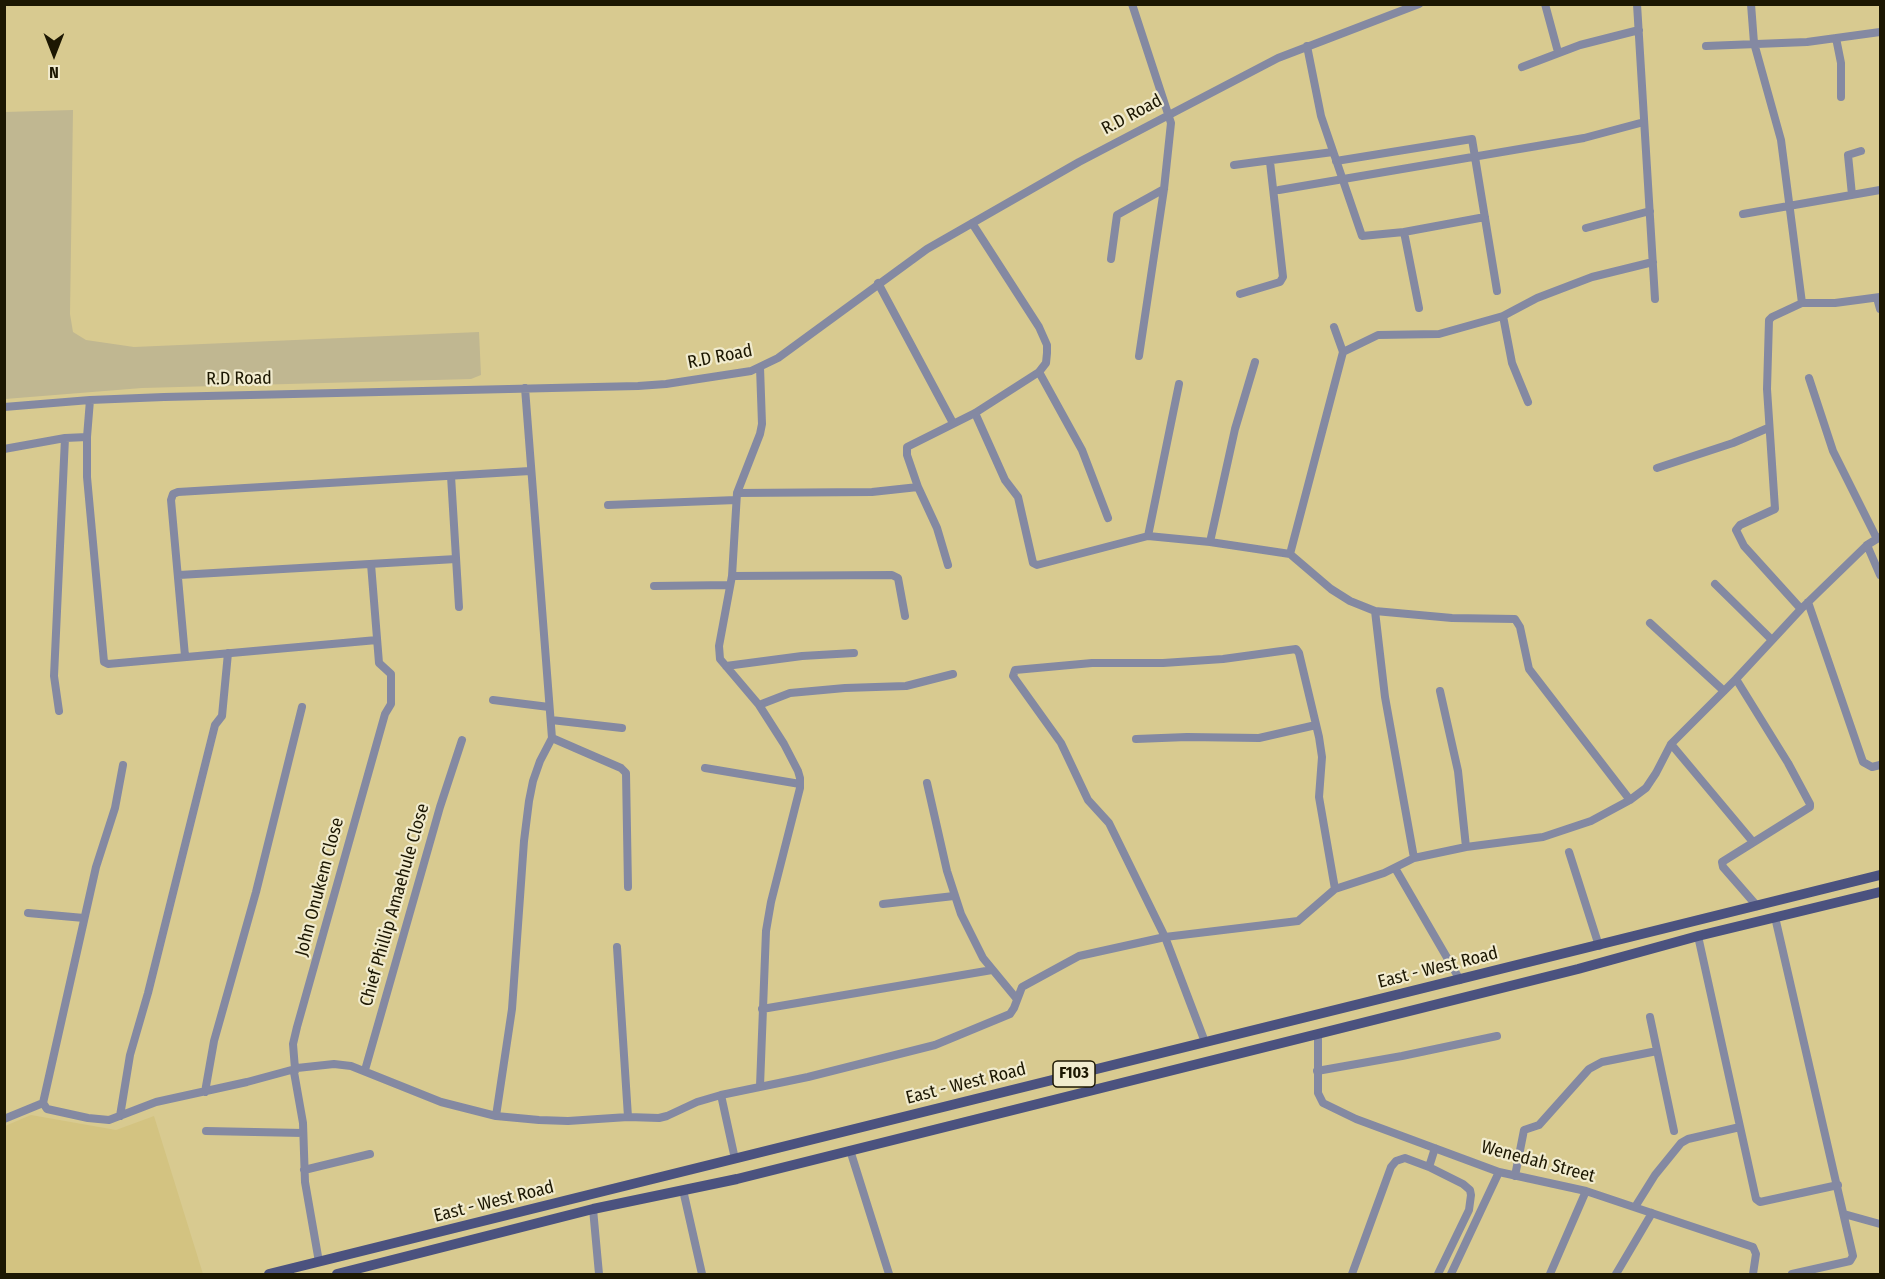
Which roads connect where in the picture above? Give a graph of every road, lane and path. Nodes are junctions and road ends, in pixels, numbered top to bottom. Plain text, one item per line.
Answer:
1 (1132, 4) edge
2 (1545, 4) edge
3 (1637, 4) edge
4 (1751, 4) edge
5 (1416, 5) edge
6 (1639, 30) junction
7 (1881, 32) edge
8 (1836, 38) junction
9 (1754, 43) junction
10 (1308, 46) junction
11 (1706, 46) dead end
12 (1558, 52) junction
13 (1522, 68) dead end
14 (1841, 97) dead end
15 (1169, 114) junction
16 (1644, 122) junction
17 (1861, 151) dead end
18 (1334, 157) junction
19 (1270, 162) junction
20 (1234, 165) dead end
21 (1164, 189) junction
22 (1279, 190) dead end
23 (1881, 190) edge
24 (1852, 195) junction
25 (1789, 205) junction
26 (1650, 212) junction
27 (1743, 214) dead end
28 (1485, 217) junction
29 (972, 223) junction
30 (1586, 228) dead end
31 (1404, 232) junction
32 (1111, 259) dead end
33 (1653, 262) junction
34 (878, 283) junction
35 (1497, 291) dead end
36 (1240, 294) dead end
37 (1879, 297) edge
38 (1655, 299) dead end
39 (1802, 303) junction
40 (1419, 308) dead end
41 (1881, 309) edge
42 (1503, 316) junction
43 (1334, 327) dead end
44 (1343, 352) junction
45 (1139, 356) dead end
46 (1255, 362) dead end
47 (760, 368) junction
48 (1039, 372) junction
49 (1809, 378) dead end
50 (1179, 384) dead end
51 (525, 388) junction
52 (90, 400) junction
53 (1527, 402) dead end
54 (4, 407) edge
55 (975, 413) junction
56 (953, 423) junction
57 (1768, 428) junction
58 (87, 437) junction
59 (65, 438) junction
60 (4, 449) edge
61 (1657, 468) dead end
62 (530, 471) junction
63 (451, 476) junction
64 (918, 486) junction
65 (736, 496) junction
66 (608, 506) dead end
67 (1108, 518) dead end
68 (1148, 536) junction
69 (1879, 538) edge
70 (1210, 542) junction
71 (1867, 545) junction
72 (1290, 554) junction
73 (456, 559) junction
74 (371, 564) junction
75 (948, 565) dead end
76 (179, 575) junction
77 (1881, 575) edge
78 (731, 580) junction
79 (1715, 584) dead end
80 (654, 586) dead end
81 (1808, 602) junction
82 (459, 607) dead end
83 (1801, 609) junction
84 (1375, 612) junction
85 (905, 616) dead end
86 (1650, 622) dead end
87 (377, 640) junction
88 (1772, 640) junction
89 (228, 653) junction
90 (854, 653) dead end
91 (185, 656) junction
92 (726, 666) junction
93 (952, 674) dead end
94 (1737, 679) junction
95 (1440, 691) dead end
96 (1724, 691) junction
97 (493, 700) dead end
98 (759, 705) junction
99 (302, 707) dead end
100 (549, 707) junction
101 (59, 711) dead end
102 (550, 720) junction
103 (1316, 725) junction
104 (622, 728) dead end
105 (552, 738) junction
106 (1137, 739) dead end
107 (462, 740) dead end
108 (1671, 744) junction
109 (123, 765) dead end
110 (1881, 765) edge
111 (705, 768) dead end
112 (927, 783) dead end
113 (800, 784) junction
114 (1630, 800) junction
115 (1753, 842) junction
116 (1466, 848) junction
117 (1569, 852) dead end
118 (1414, 858) junction
119 (1395, 868) junction
120 (1881, 875) edge
121 (628, 886) dead end
122 (1335, 889) junction
123 (1881, 892) edge
124 (954, 896) junction
125 (883, 904) dead end
126 (1758, 906) junction
127 (28, 913) dead end
128 (1775, 917) junction
129 (84, 918) junction
130 (1698, 936) junction
131 (1165, 937) junction
132 (1599, 946) junction
133 (617, 947) dead end
134 (992, 970) junction
135 (1460, 980) junction
136 (1016, 999) junction
137 (762, 1009) junction
138 (1650, 1017) dead end
139 (1318, 1034) junction
140 (1497, 1036) dead end
141 (1205, 1042) junction
142 (1657, 1051) junction
143 (295, 1069) junction
144 (365, 1070) junction
145 (1317, 1071) junction
146 (1055, 1079) junction
147 (760, 1086) junction
148 (205, 1092) junction
149 (721, 1095) junction
150 (1059, 1097) junction
151 (43, 1103) junction
152 (120, 1116) junction
153 (496, 1116) junction
154 (628, 1117) junction
155 (4, 1119) edge
156 (1740, 1126) junction
157 (206, 1131) dead end
158 (1674, 1131) dead end
159 (303, 1133) junction
160 (1435, 1148) junction
161 (850, 1150) junction
162 (370, 1154) dead end
163 (735, 1159) junction
164 (1429, 1167) junction
165 (304, 1170) junction
166 (1499, 1172) junction
167 (1515, 1176) junction
168 (1838, 1185) junction
169 (683, 1190) junction
170 (1586, 1191) junction
171 (1635, 1207) junction
172 (593, 1209) junction
173 (1652, 1213) junction
174 (1844, 1214) junction
175 (1881, 1224) edge
176 (319, 1262) junction
177 (1792, 1274) edge
178 (269, 1275) edge
179 (338, 1275) edge
180 (599, 1275) edge
181 (702, 1275) edge
182 (889, 1275) edge
183 (1352, 1275) edge
184 (1438, 1275) edge
185 (1451, 1275) edge
186 (1550, 1275) edge
187 (1616, 1275) edge
188 (1752, 1275) edge

1 - 15 street
2 - 12 street
3 - 6 street
4 - 9 street
5 - 10 street, R.D Road
6 - 12 street
6 - 16 street
7 - 8 street
8 - 9 street
8 - 14 street
9 - 11 street
9 - 25 street
10 - 15 street, R.D Road
10 - 18 street
12 - 13 street
15 - 21 street
15 - 29 street, R.D Road
16 - 22 street
16 - 26 street
17 - 24 street
18 - 19 street
18 - 28 street
18 - 31 street
19 - 20 street
19 - 36 street
21 - 32 street
21 - 45 street
23 - 24 street
24 - 25 street
25 - 27 street
25 - 39 street
26 - 30 street
26 - 33 street
28 - 31 street
28 - 35 street
29 - 34 street, R.D Road
29 - 48 street
31 - 40 street
33 - 38 street
33 - 42 street
34 - 47 street, R.D Road
34 - 56 street
37 - 39 street
37 - 41 street
39 - 57 street
42 - 44 street
42 - 53 street
43 - 44 street
44 - 72 street
46 - 70 street
47 - 51 street, R.D Road
47 - 65 street
48 - 55 street
48 - 67 street
49 - 69 street
50 - 68 street
51 - 52 street, R.D Road
51 - 62 street
52 - 54 street, R.D Road
52 - 58 street
55 - 56 street
55 - 68 street
56 - 64 street
57 - 61 street
57 - 83 street
58 - 59 street
58 - 91 street
59 - 60 street
59 - 101 street
62 - 63 street
62 - 100 street
63 - 73 street
63 - 76 street
64 - 65 street
64 - 75 street
65 - 66 street
65 - 78 street
68 - 70 street
69 - 71 street
70 - 72 street
71 - 77 street
71 - 81 street
72 - 84 street
73 - 74 street
73 - 82 street
74 - 76 street
74 - 87 street
76 - 91 street
78 - 80 street
78 - 85 street
78 - 92 street
79 - 88 street
81 - 83 street
81 - 110 street
83 - 88 street
84 - 114 street
84 - 118 street
86 - 96 street
87 - 89 street
87 - 143 street, John Onukem Close
88 - 94 street
89 - 91 street
89 - 152 street
90 - 92 street
92 - 98 street
93 - 98 street
94 - 96 street
94 - 115 street
95 - 116 street
96 - 108 street
97 - 100 street
98 - 113 street
99 - 148 street
100 - 102 street
102 - 104 street
102 - 105 street
103 - 106 street
103 - 122 street
103 - 131 street
105 - 121 street
105 - 153 street
107 - 144 street, Chief Phillip Amaehule Close
108 - 114 street
108 - 115 street
109 - 129 street
111 - 113 street
112 - 124 street
113 - 137 street
114 - 116 street
115 - 126 street
116 - 118 street
117 - 132 street
118 - 119 street
119 - 122 street
119 - 135 street
120 - 126 main road, East - West Road / F103
122 - 131 street
123 - 128 main road, East - West Road / F103
124 - 125 street
124 - 134 street
126 - 132 main road, East - West Road / F103
127 - 129 street
128 - 130 main road, East - West Road / F103
128 - 168 street
129 - 151 street
130 - 139 main road, East - West Road / F103
130 - 156 street
131 - 136 street
131 - 141 street
132 - 135 main road, East - West Road / F103
133 - 154 street
134 - 136 street
134 - 137 street
135 - 141 main road, East - West Road / F103
136 - 147 street
137 - 147 street
138 - 142 street
139 - 145 street, Wenedah Street
139 - 150 main road, East - West Road / F103
140 - 145 street
141 - 146 main road, East - West Road / F103
142 - 158 street
142 - 167 street
143 - 144 street
143 - 148 street
143 - 159 street, John Onukem Close
144 - 153 street
145 - 160 street, Wenedah Street
146 - 150 main road
146 - 163 main road, East - West Road / F103
147 - 149 street
148 - 152 street
149 - 154 street
149 - 163 street
150 - 161 main road, East - West Road / F103
151 - 152 street
151 - 155 street
153 - 154 street
156 - 168 street
156 - 171 street
157 - 159 street
159 - 165 street, John Onukem Close
160 - 164 street
160 - 166 street, Wenedah Street
161 - 169 main road, East - West Road / F103
161 - 182 street
162 - 165 street
163 - 176 main road, East - West Road / F103
164 - 183 street
164 - 184 street
165 - 176 street, John Onukem Close
166 - 167 street, Wenedah Street
166 - 185 street
167 - 170 street, Wenedah Street
168 - 174 street
169 - 172 main road, East - West Road / F103
169 - 181 street
170 - 171 street, Wenedah Street
170 - 186 street
171 - 173 street, Wenedah Street
172 - 179 main road, East - West Road / F103
172 - 180 street
173 - 187 street
173 - 188 street, Wenedah Street
174 - 175 street
174 - 177 street
176 - 178 main road, East - West Road / F103

